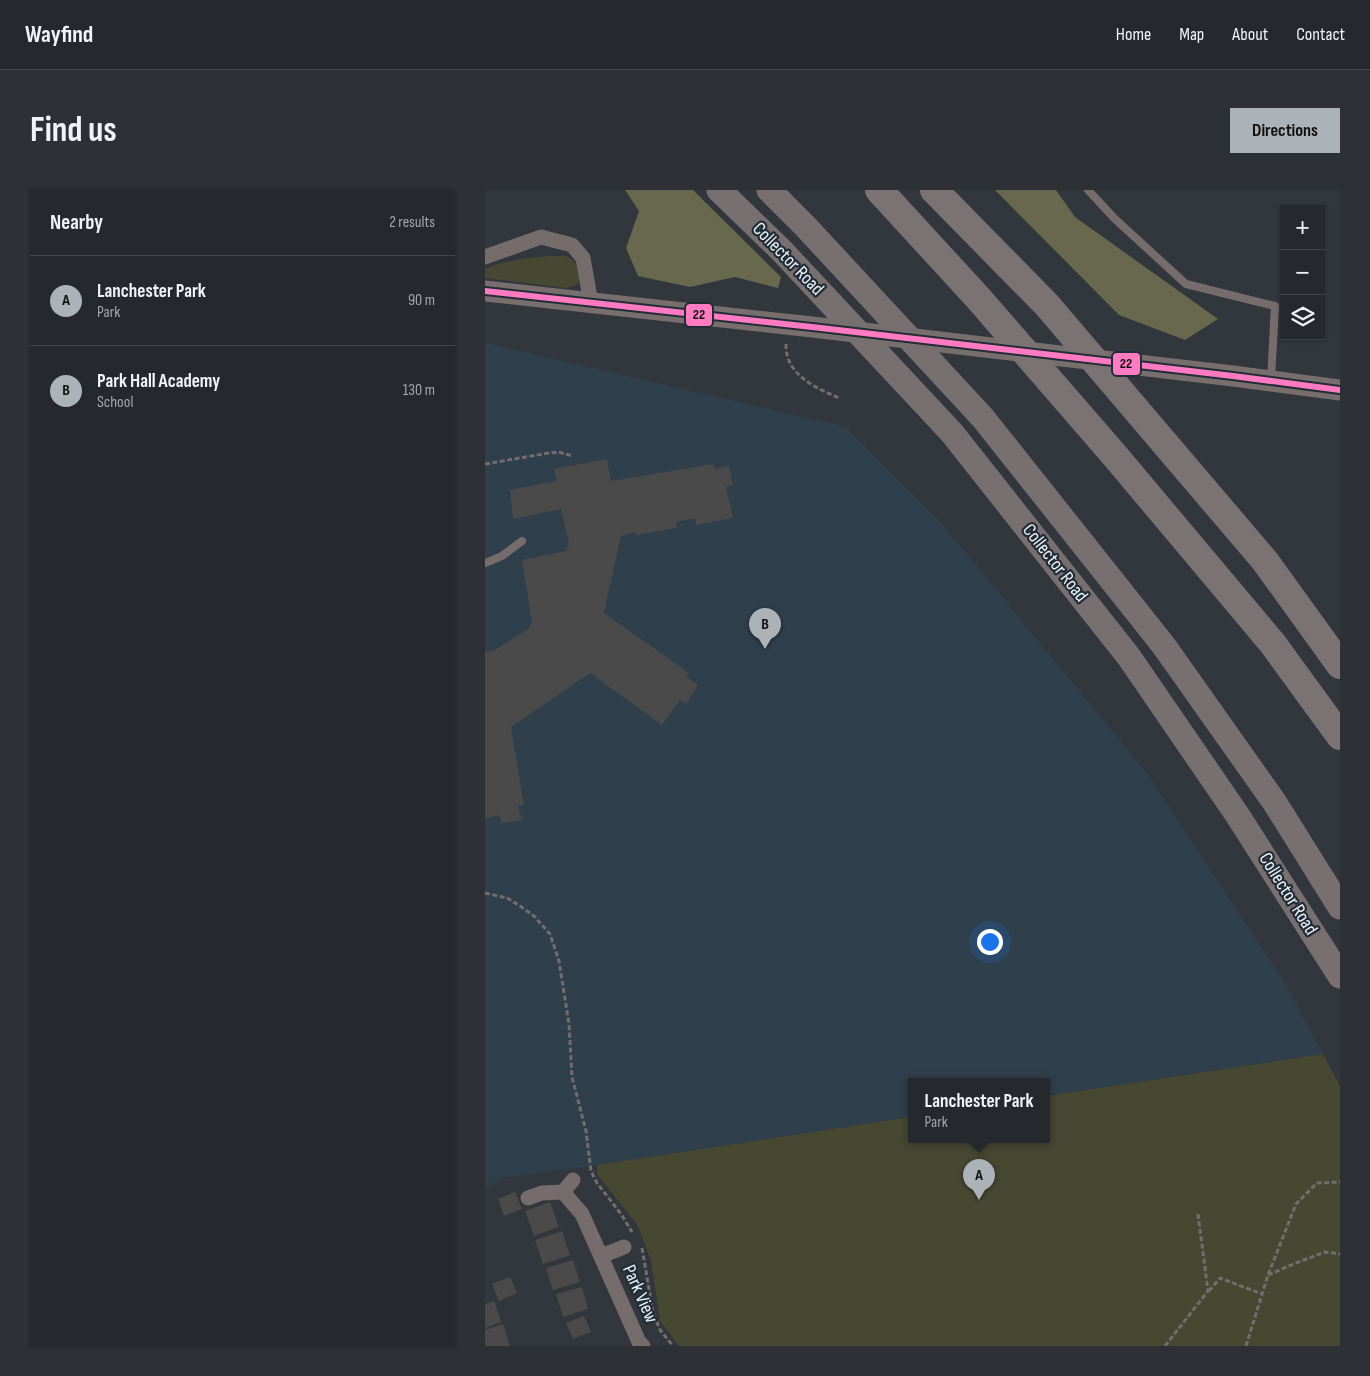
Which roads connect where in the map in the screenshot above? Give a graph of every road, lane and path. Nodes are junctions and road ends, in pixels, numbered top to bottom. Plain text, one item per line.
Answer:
1 (719, 190) edge
2 (769, 190) edge
3 (879, 190) edge
4 (934, 190) edge
5 (1089, 190) edge
6 (485, 257) edge
7 (485, 291) edge
8 (591, 303) junction
9 (787, 344) dead end
10 (1271, 381) junction
11 (1340, 390) edge
12 (839, 398) dead end
13 (573, 456) dead end
14 (485, 464) edge
15 (522, 541) dead end
16 (485, 563) edge
17 (1340, 665) edge
18 (1340, 736) edge
19 (485, 894) edge
20 (1340, 908) edge
21 (1340, 976) edge
22 (591, 1171) dead end
23 (1340, 1182) edge
24 (528, 1198) dead end
25 (1198, 1214) dead end
26 (625, 1247) dead end
27 (1340, 1254) edge
28 (601, 1256) junction
29 (1268, 1275) junction
30 (1209, 1291) junction
31 (1262, 1294) junction
32 (643, 1346) edge
33 (1165, 1346) edge
34 (1246, 1346) edge

1 - 21 highway, Collector Road
2 - 20 highway, Collector Road
3 - 18 highway
4 - 17 highway
5 - 10 lane
6 - 8 street
7 - 8 main road
8 - 10 main road
9 - 12 path
10 - 11 main road
13 - 14 path
15 - 16 lane
19 - 22 path
23 - 29 path
24 - 28 street, Park View
25 - 30 path
26 - 28 street, Park View
27 - 29 path
28 - 32 street, Park View
29 - 31 path
30 - 31 path
30 - 33 path
31 - 34 path

